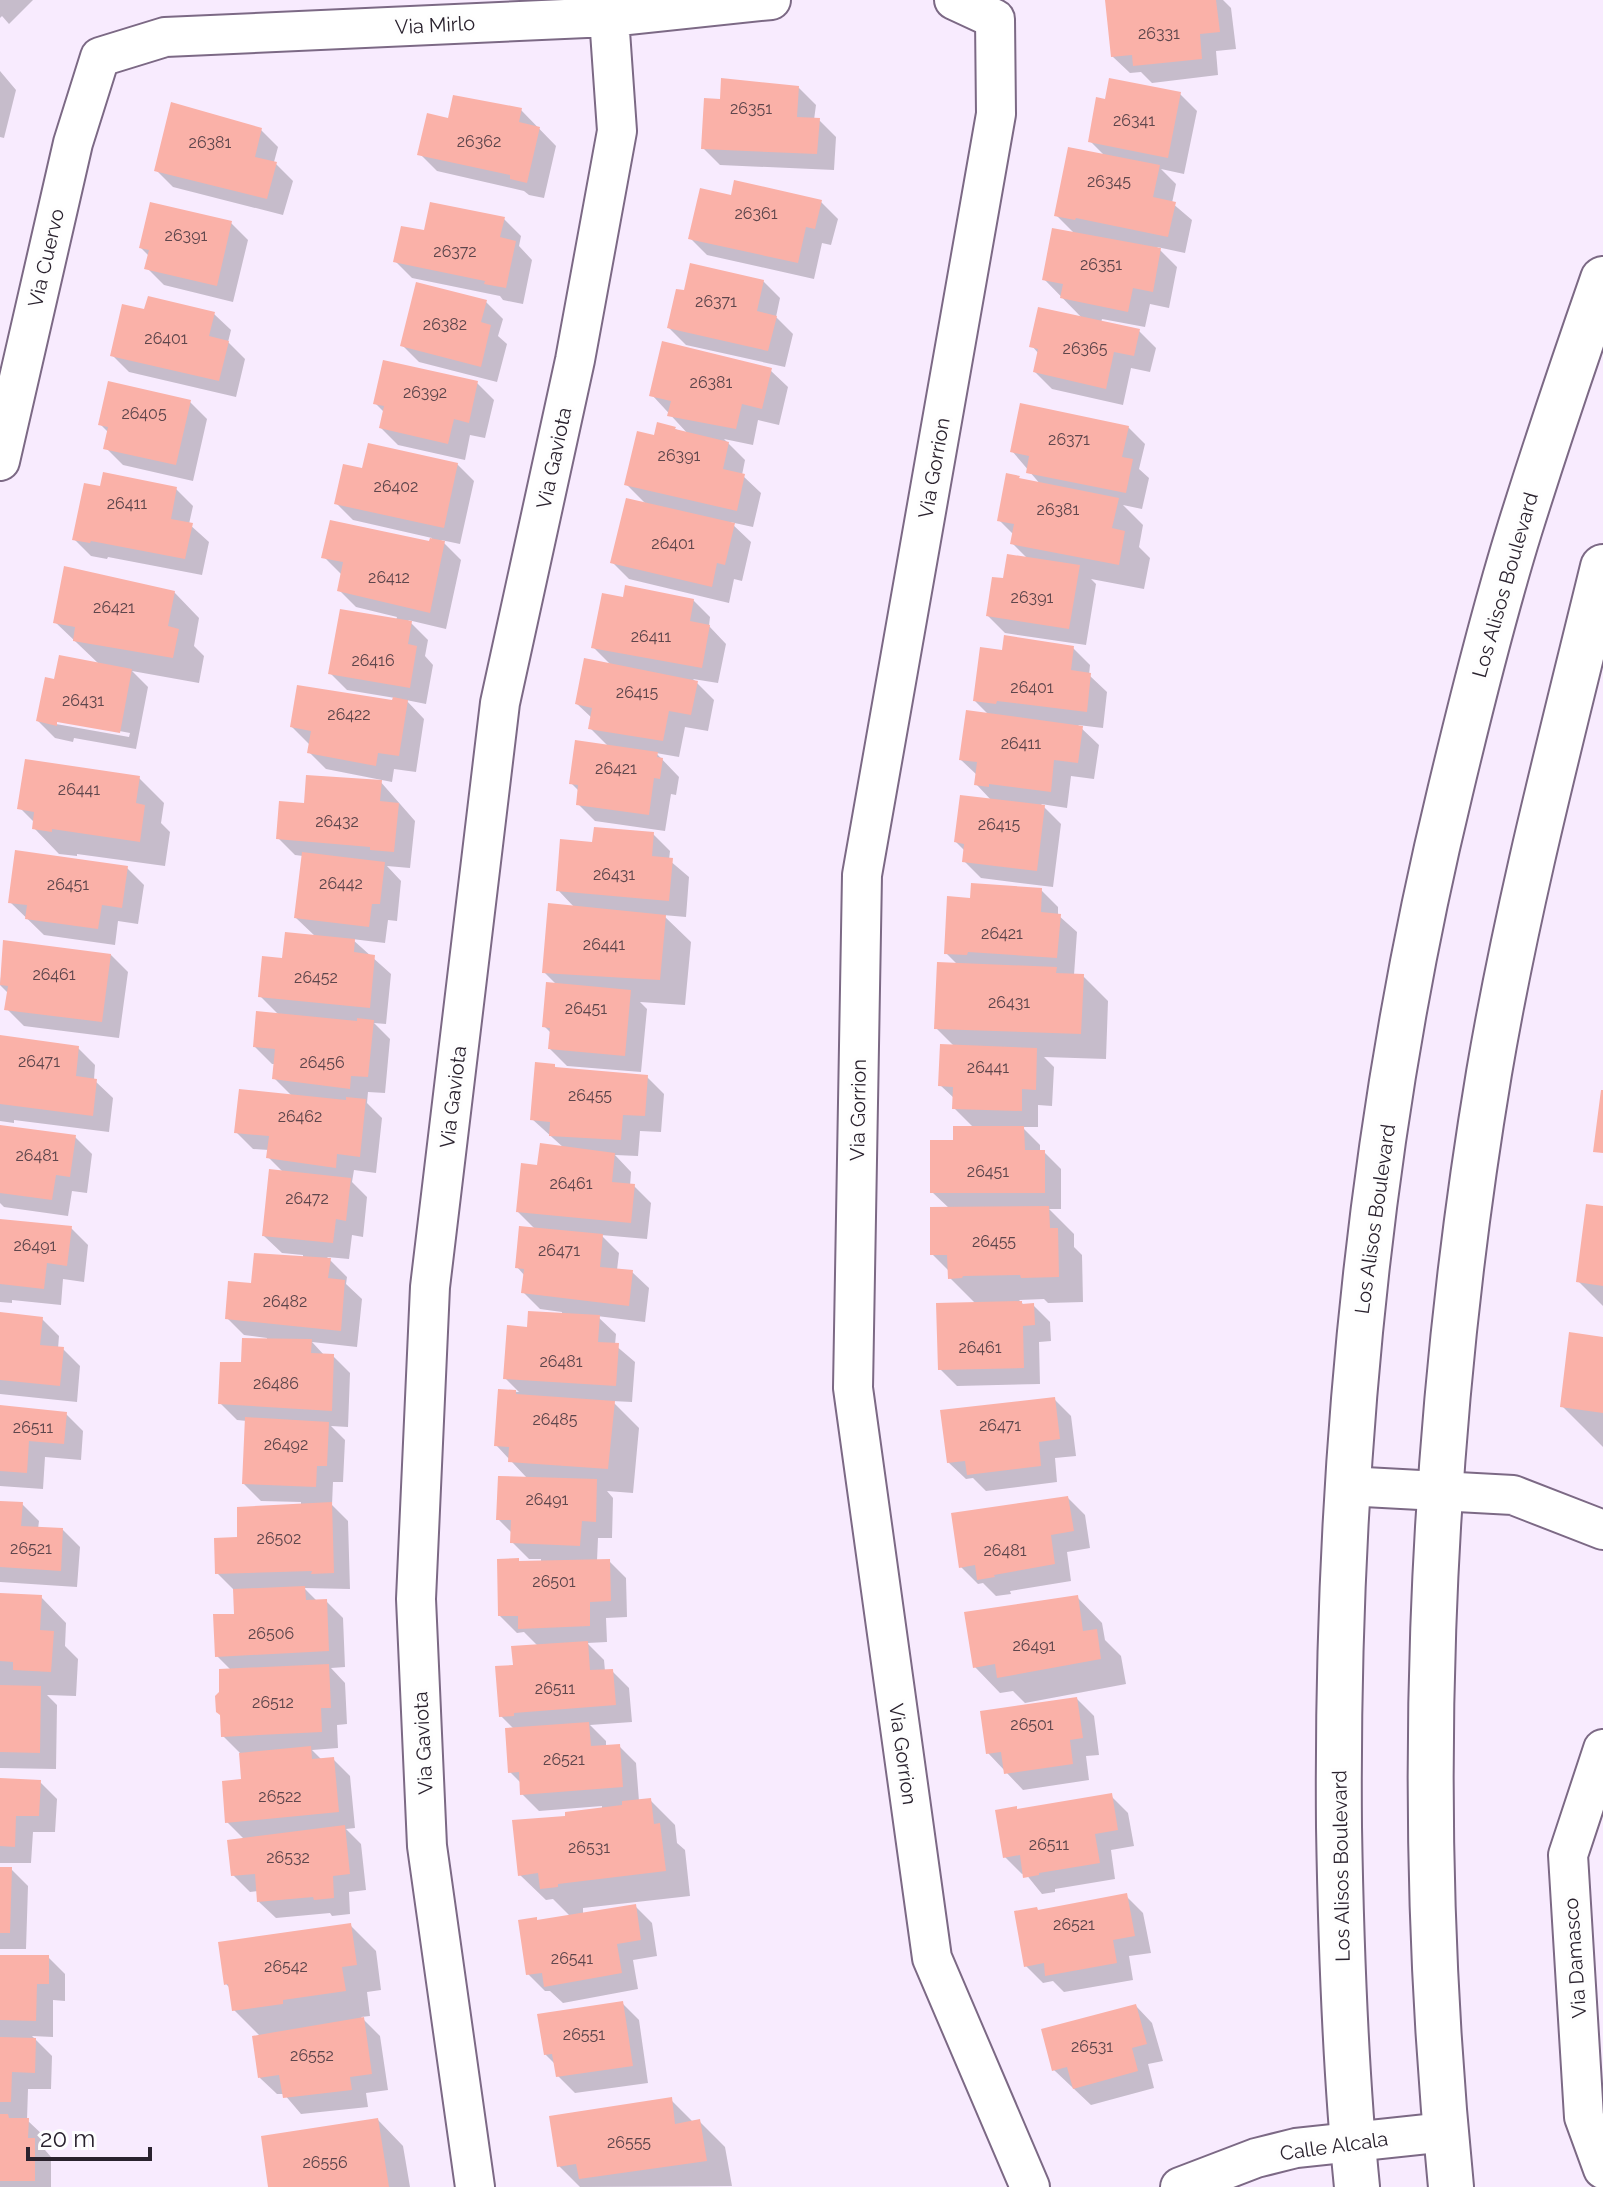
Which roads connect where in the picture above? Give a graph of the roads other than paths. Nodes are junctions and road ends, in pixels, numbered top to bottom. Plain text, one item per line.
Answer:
1 (771, 0) edge
2 (954, 0) edge
3 (609, 17) junction
4 (100, 57) joint
5 (1603, 279) edge
6 (0, 461) edge
7 (1603, 567) edge
8 (1346, 1486) junction
9 (1440, 1491) junction
10 (1603, 1530) edge
11 (1603, 1749) edge
12 (1446, 2132) junction
13 (1352, 2142) junction
14 (1603, 2169) edge
15 (475, 2187) edge
16 (1030, 2187) edge
17 (1180, 2187) edge
18 (1357, 2187) edge
19 (1451, 2187) edge

1 - 3 street, Via Mirlo
2 - 16 street, Via Gorrion
3 - 4 street, Via Mirlo
3 - 15 street, Via Gaviota
4 - 6 street, Via Cuervo
5 - 8 main road, Los Alisos Boulevard
7 - 9 main road
8 - 9 street
8 - 13 main road, Los Alisos Boulevard
9 - 10 street
9 - 12 main road
11 - 14 street, Via Damasco
12 - 13 street, Calle Alcala
12 - 19 main road
13 - 17 street, Calle Alcala
13 - 18 main road, Los Alisos Boulevard

